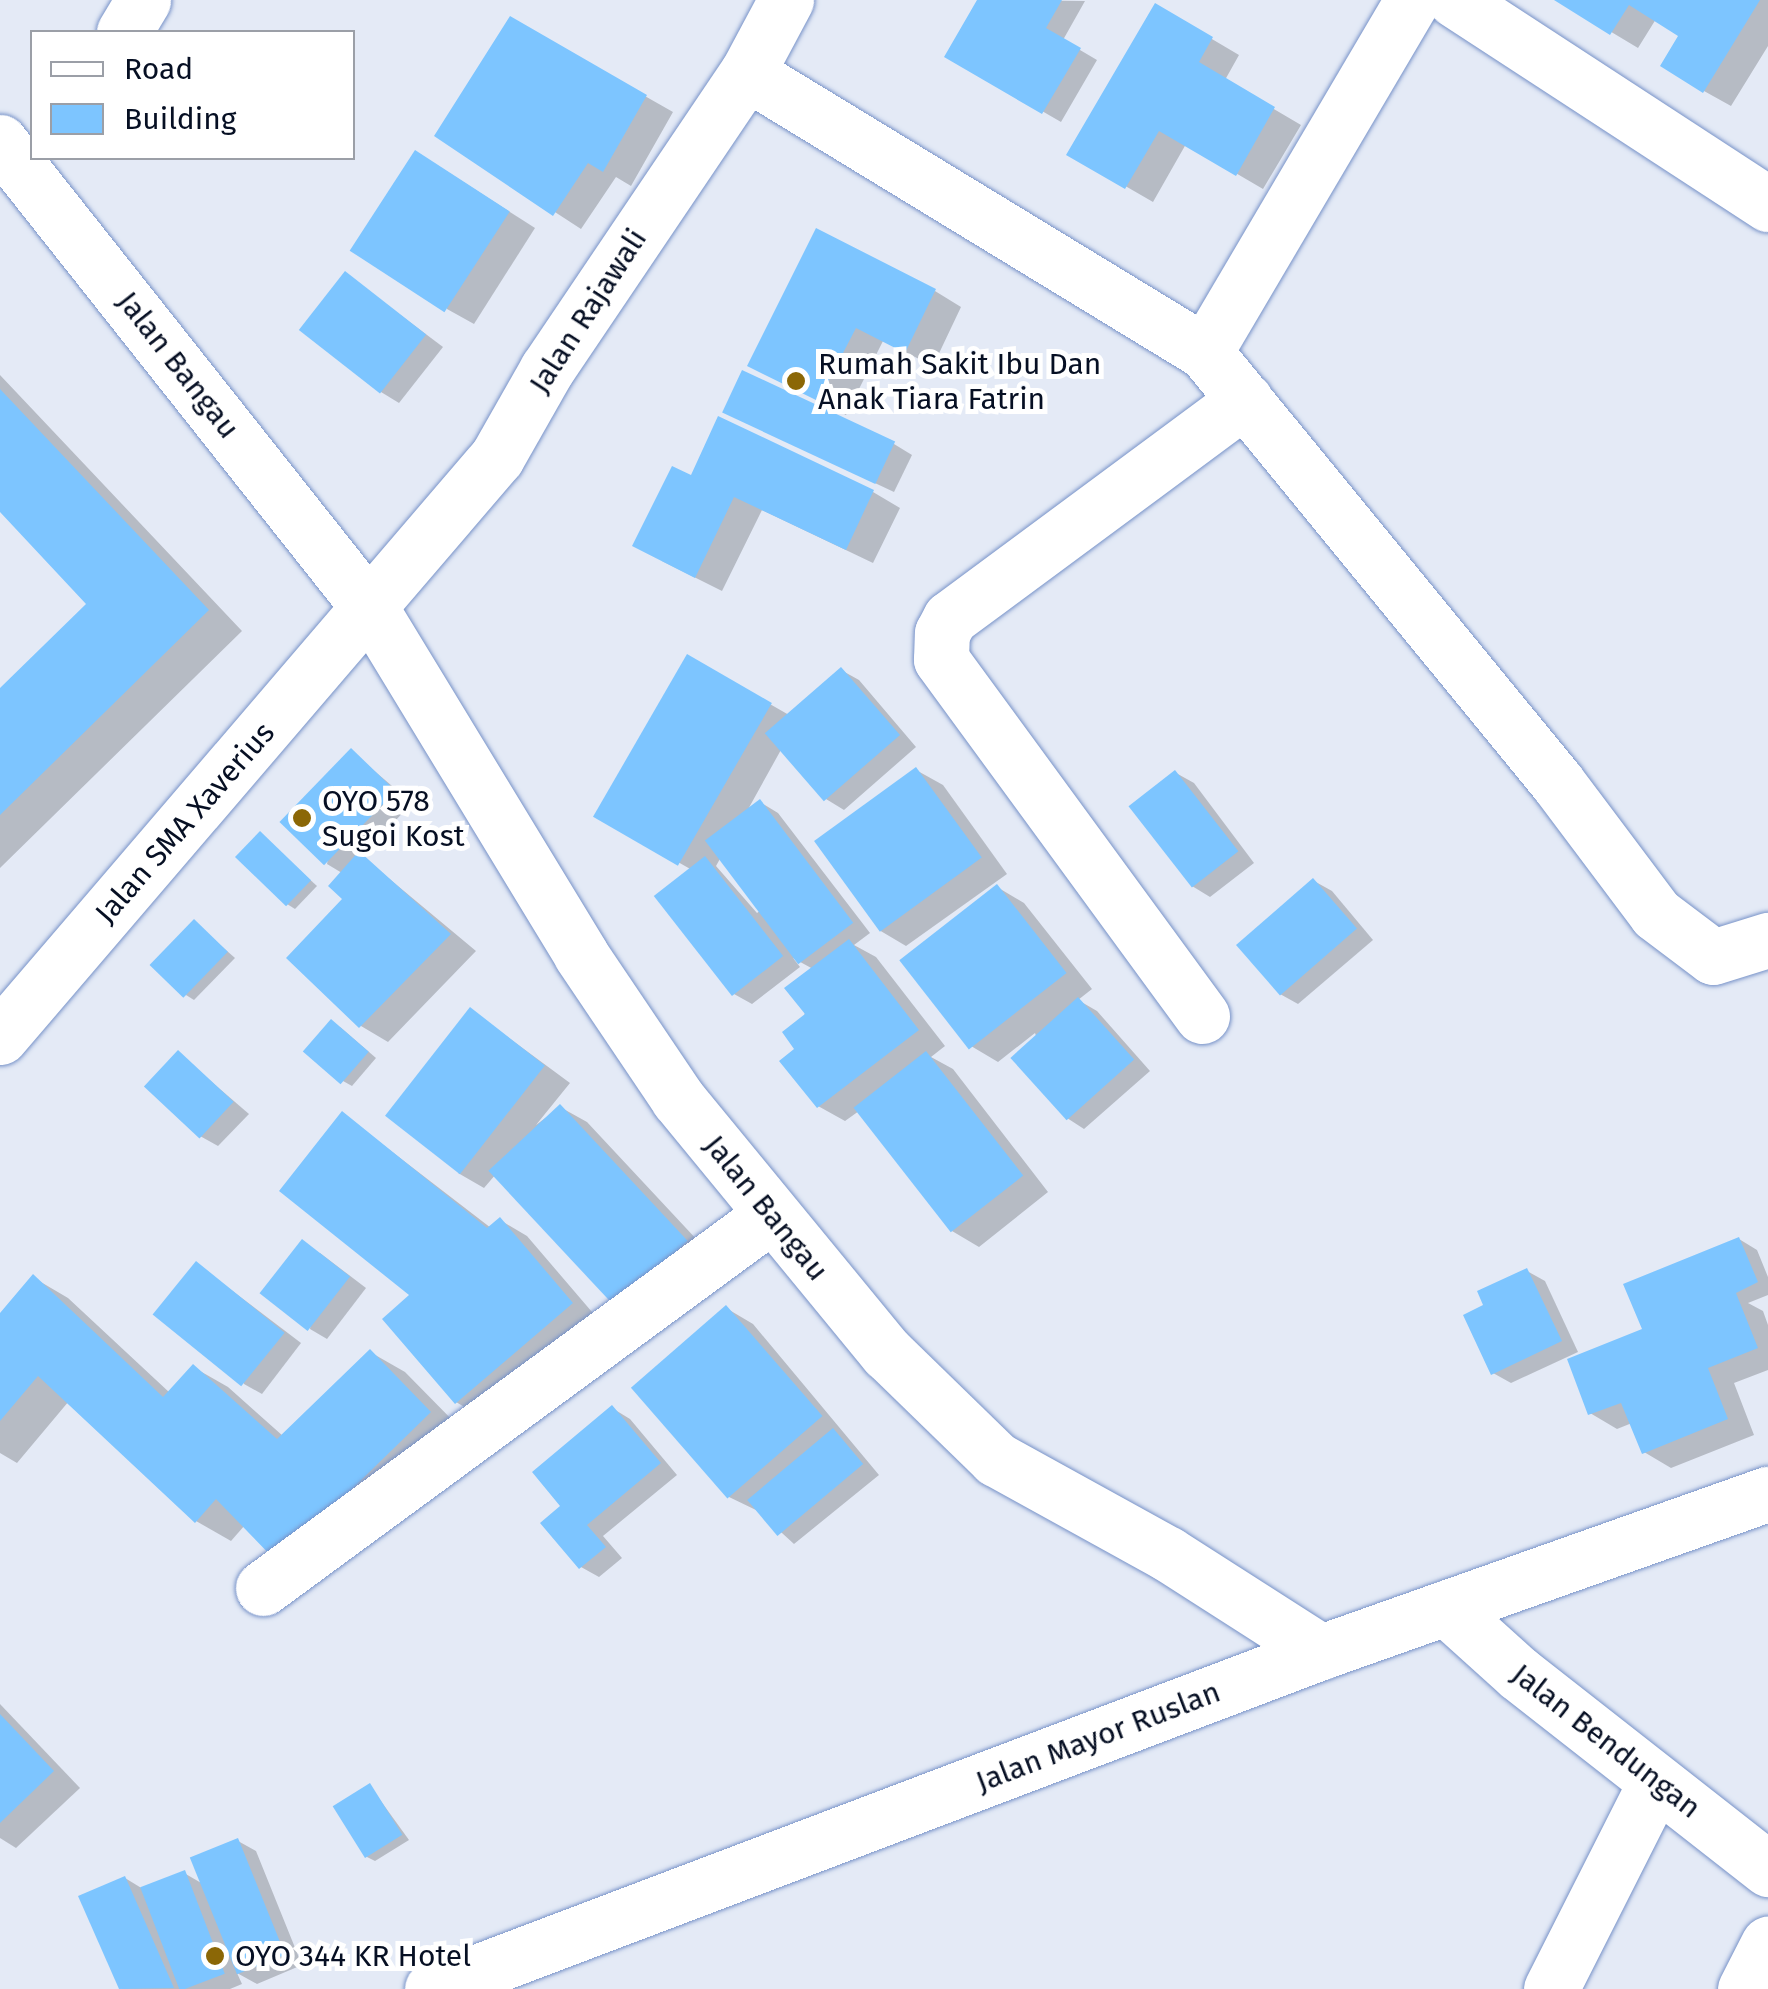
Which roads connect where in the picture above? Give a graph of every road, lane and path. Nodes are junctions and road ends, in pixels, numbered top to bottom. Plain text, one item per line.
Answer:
1 (143, 0) edge
2 (786, 0) edge
3 (1412, 0) edge
4 (1456, 0) edge
5 (125, 30) edge
6 (748, 73) junction
7 (15, 146) edge
8 (1768, 204) edge
9 (1206, 352) junction
10 (1244, 400) junction
11 (363, 599) junction
12 (1768, 940) edge
13 (1202, 1016) dead end
14 (0, 1037) edge
15 (770, 1216) junction
16 (1768, 1494) edge
17 (263, 1588) dead end
18 (1446, 1608) junction
19 (1321, 1652) junction
20 (1655, 1784) junction
21 (1768, 1869) edge
22 (1768, 1944) edge
23 (432, 1989) edge
24 (1552, 1989) edge
25 (1745, 1989) edge

1 - 5 street
2 - 6 street, Jalan Rajawali
3 - 9 street
4 - 8 street
6 - 9 street
6 - 11 street, Jalan Rajawali
7 - 11 street, Jalan Bangau
9 - 10 street
10 - 12 street
10 - 13 street
11 - 14 street, Jalan SMA Xaverius
11 - 15 street, Jalan Bangau
15 - 17 street
15 - 19 street, Jalan Bangau
16 - 18 street, Jalan Mayor Ruslan
18 - 19 street, Jalan Mayor Ruslan
18 - 20 street, Jalan Bendungan
19 - 23 street, Jalan Mayor Ruslan
20 - 21 street, Jalan Bendungan
20 - 24 street
22 - 25 street

